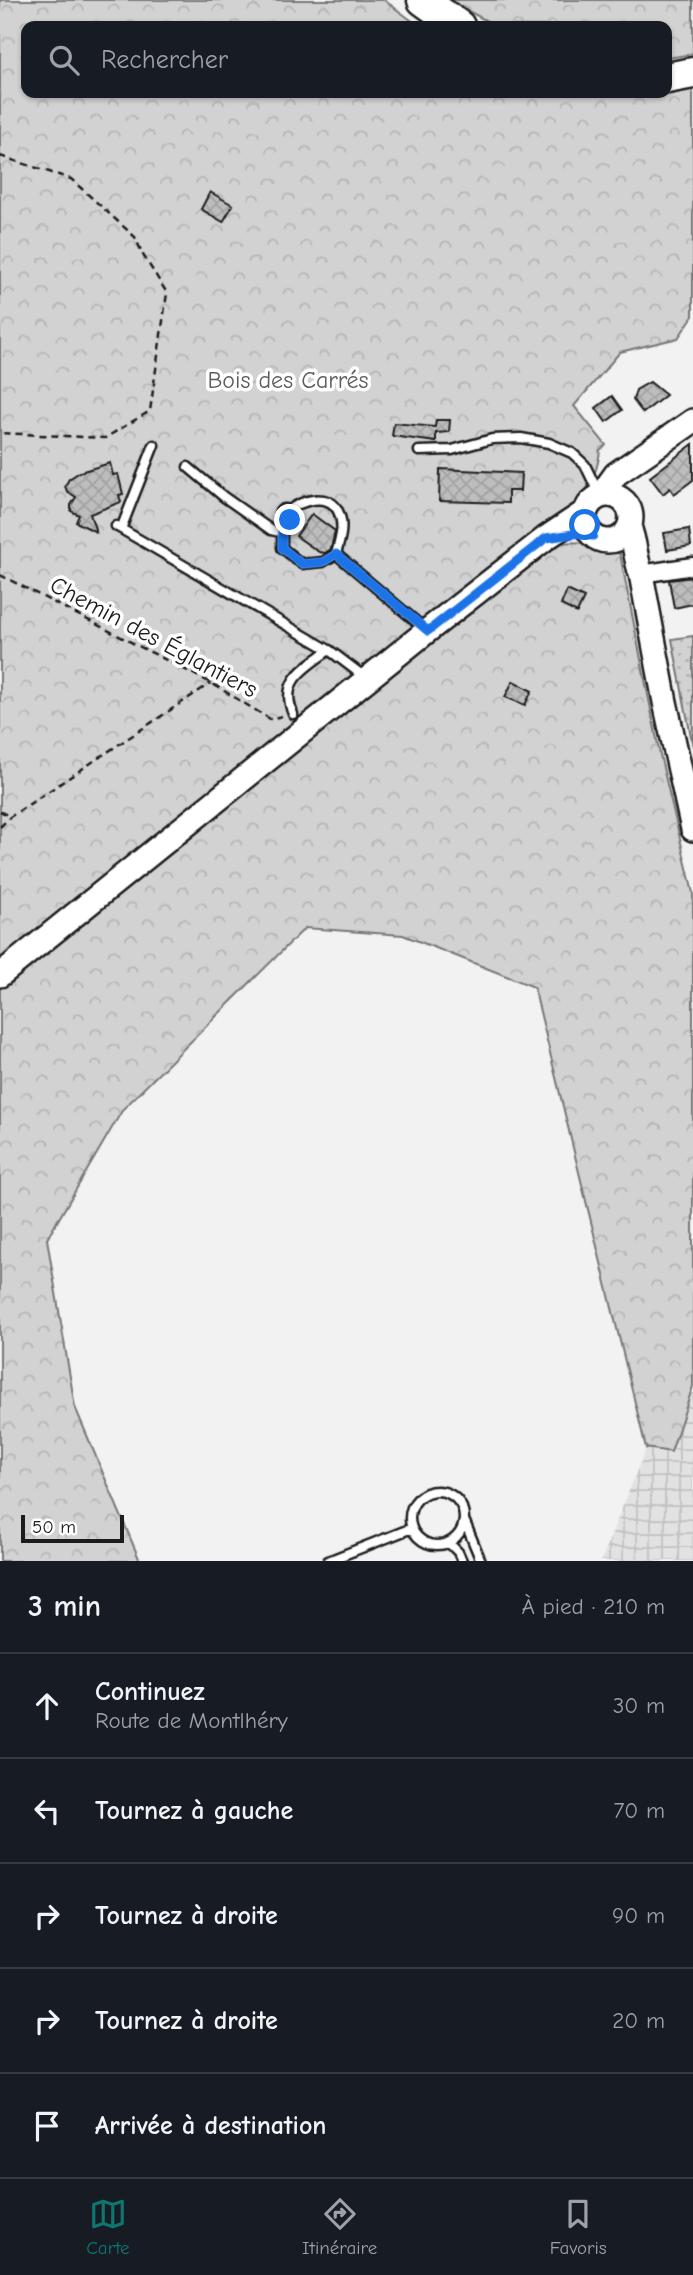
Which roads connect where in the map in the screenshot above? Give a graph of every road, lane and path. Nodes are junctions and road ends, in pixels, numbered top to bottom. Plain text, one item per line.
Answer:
1 (423, 0) edge
2 (452, 21) edge
3 (693, 73) edge
4 (672, 77) edge
5 (0, 156) edge
6 (693, 421) edge
7 (0, 433) edge
8 (154, 445) dead end
9 (419, 451) dead end
10 (188, 467) dead end
11 (603, 501) junction
12 (629, 527) junction
13 (280, 532) junction
14 (546, 538) junction
15 (601, 539) junction
16 (336, 554) junction
17 (638, 565) junction
18 (693, 566) edge
19 (0, 575) edge
20 (428, 631) junction
21 (329, 650) junction
22 (368, 680) junction
23 (211, 683) junction
24 (293, 714) joint
25 (0, 811) edge
26 (10, 817) junction
27 (0, 827) edge
28 (693, 829) edge
29 (0, 975) edge
30 (464, 1522) junction
31 (412, 1528) junction
32 (449, 1543) junction
33 (328, 1561) edge
34 (462, 1561) edge
35 (481, 1561) edge

1 - 2 highway
3 - 4 highway
5 - 7 path
6 - 11 main road
8 - 21 lane
9 - 11 lane
10 - 13 lane
11 - 12 main road
11 - 14 main road
11 - 15 main road
12 - 15 main road
12 - 17 main road
13 - 16 lane
13 - 16 lane
14 - 15 main road
14 - 20 main road
15 - 17 main road
16 - 20 lane
17 - 18 street
17 - 28 main road
19 - 23 path, Chemin des Églantiers
20 - 22 main road
21 - 22 lane
21 - 24 lane
22 - 29 main road
23 - 24 path, Chemin des Églantiers
23 - 26 path
25 - 26 path
26 - 27 path
30 - 31 lane
30 - 32 lane
30 - 35 lane
31 - 32 lane
31 - 33 lane
32 - 34 lane

